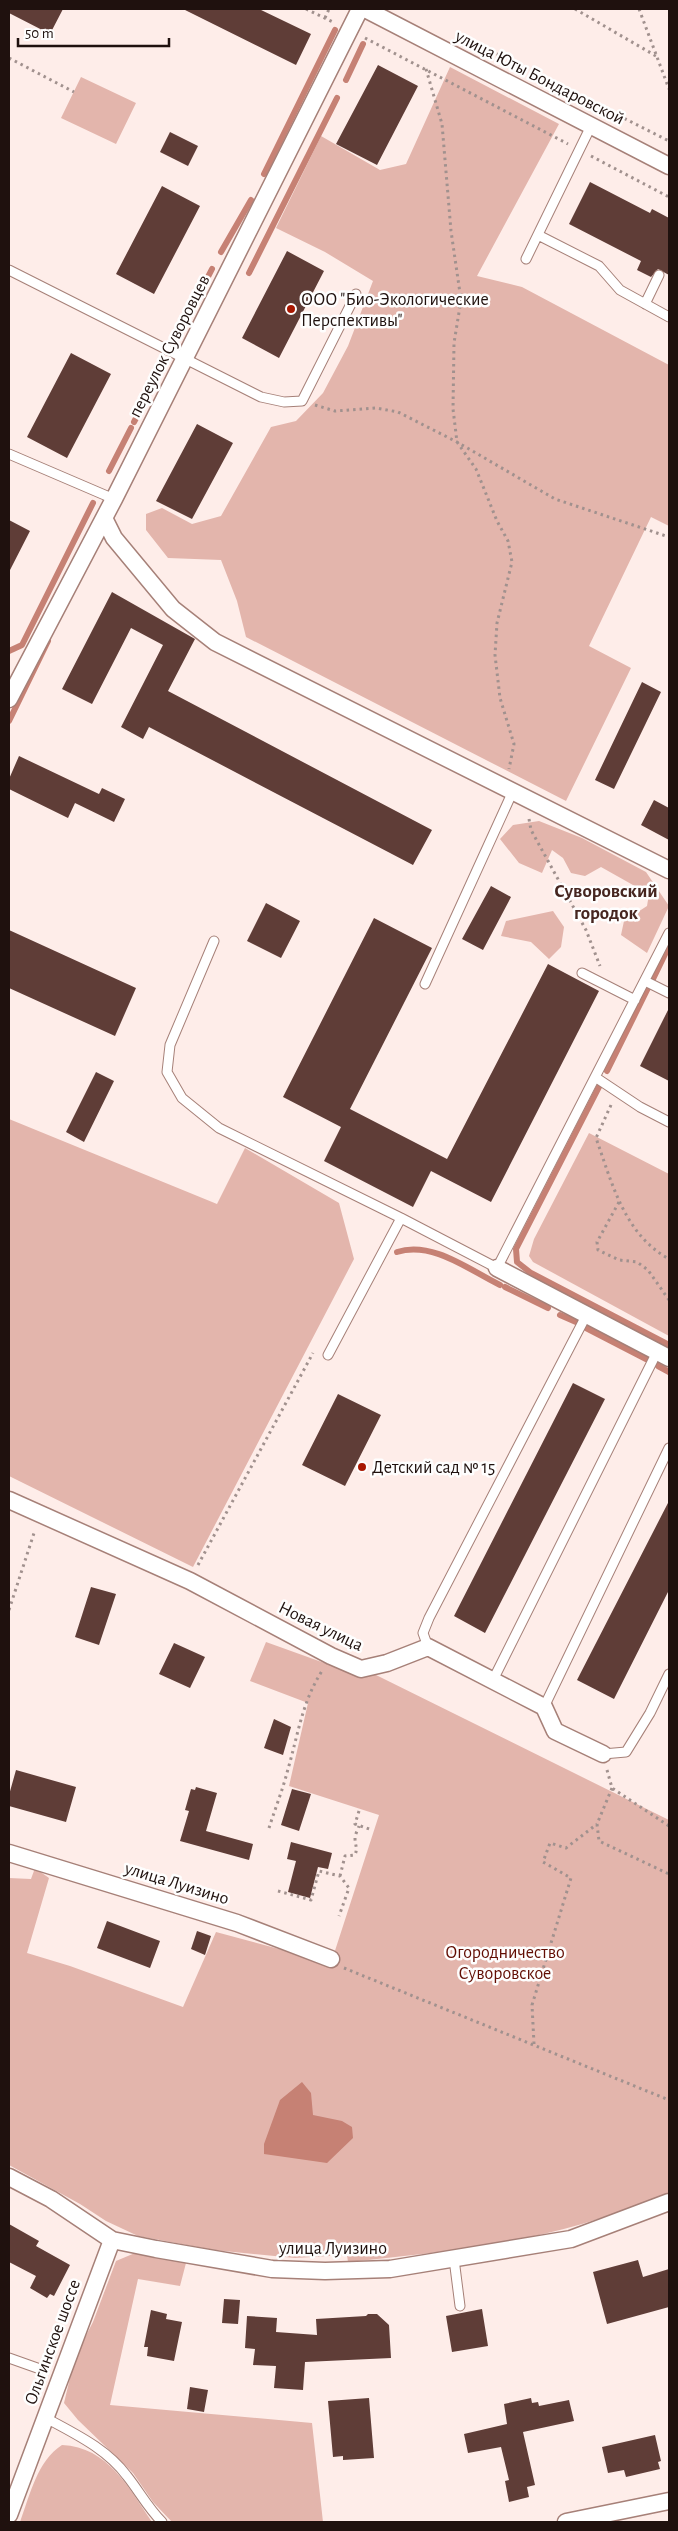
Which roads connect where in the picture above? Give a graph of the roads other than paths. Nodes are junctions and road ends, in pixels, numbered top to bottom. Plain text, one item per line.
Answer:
1 (360, 9) edge
2 (365, 9) edge
3 (591, 126) junction
4 (669, 166) edge
5 (538, 235) junction
6 (526, 259) dead end
7 (9, 270) edge
8 (18, 275) junction
9 (659, 275) dead end
10 (9, 278) edge
11 (356, 294) dead end
12 (645, 304) junction
13 (669, 317) edge
14 (186, 358) junction
15 (9, 454) edge
16 (114, 499) junction
17 (104, 518) junction
18 (9, 699) edge
19 (514, 792) junction
20 (669, 870) edge
21 (669, 932) edge
22 (214, 941) dead end
23 (582, 973) dead end
24 (645, 981) junction
25 (425, 984) dead end
26 (669, 993) edge
27 (636, 1000) junction
28 (596, 1077) junction
29 (669, 1122) edge
30 (400, 1218) junction
31 (497, 1268) junction
32 (586, 1314) junction
33 (328, 1355) dead end
34 (663, 1355) edge
35 (669, 1448) edge
36 (9, 1500) edge
37 (428, 1647) junction
38 (669, 1674) edge
39 (493, 1680) junction
40 (544, 1707) junction
41 (603, 1754) joint
42 (9, 1853) edge
43 (331, 1959) road end
44 (9, 2177) edge
45 (669, 2202) edge
46 (112, 2240) junction
47 (454, 2259) junction
48 (460, 2306) dead end
49 (9, 2358) edge
50 (40, 2369) dead end
51 (46, 2418) junction
52 (669, 2502) edge
53 (9, 2515) edge
54 (162, 2522) edge
55 (566, 2522) edge

1 - 14 street, переулок Суворовцев
2 - 3 street, улица Юты Бондаровской
3 - 4 street, улица Юты Бондаровской
3 - 5 lane
5 - 6 lane
5 - 12 lane
7 - 8 lane
8 - 10 lane
8 - 14 lane
9 - 12 lane
11 - 14 lane
12 - 13 lane
14 - 16 street, переулок Суворовцев
15 - 16 lane
16 - 17 street, переулок Суворовцев
17 - 18 street, переулок Суворовцев
17 - 19 street
19 - 20 street
19 - 25 lane
21 - 24 lane
22 - 30 lane
23 - 27 lane
24 - 26 lane
24 - 27 lane
27 - 28 lane
28 - 29 lane
28 - 31 lane
30 - 31 lane
30 - 33 lane
31 - 32 street
32 - 34 street
32 - 37 lane
34 - 39 lane
35 - 40 lane
36 - 37 street, Новая улица
37 - 39 street
38 - 41 lane
39 - 40 street
40 - 41 street
42 - 43 street, улица Луизино
44 - 46 street, улица Луизино
45 - 47 street, улица Луизино
46 - 47 street, улица Луизино
46 - 51 street, Ольгинское шоссе
47 - 48 lane
49 - 50 lane
51 - 53 street, Ольгинское шоссе
51 - 54 lane
52 - 55 street

